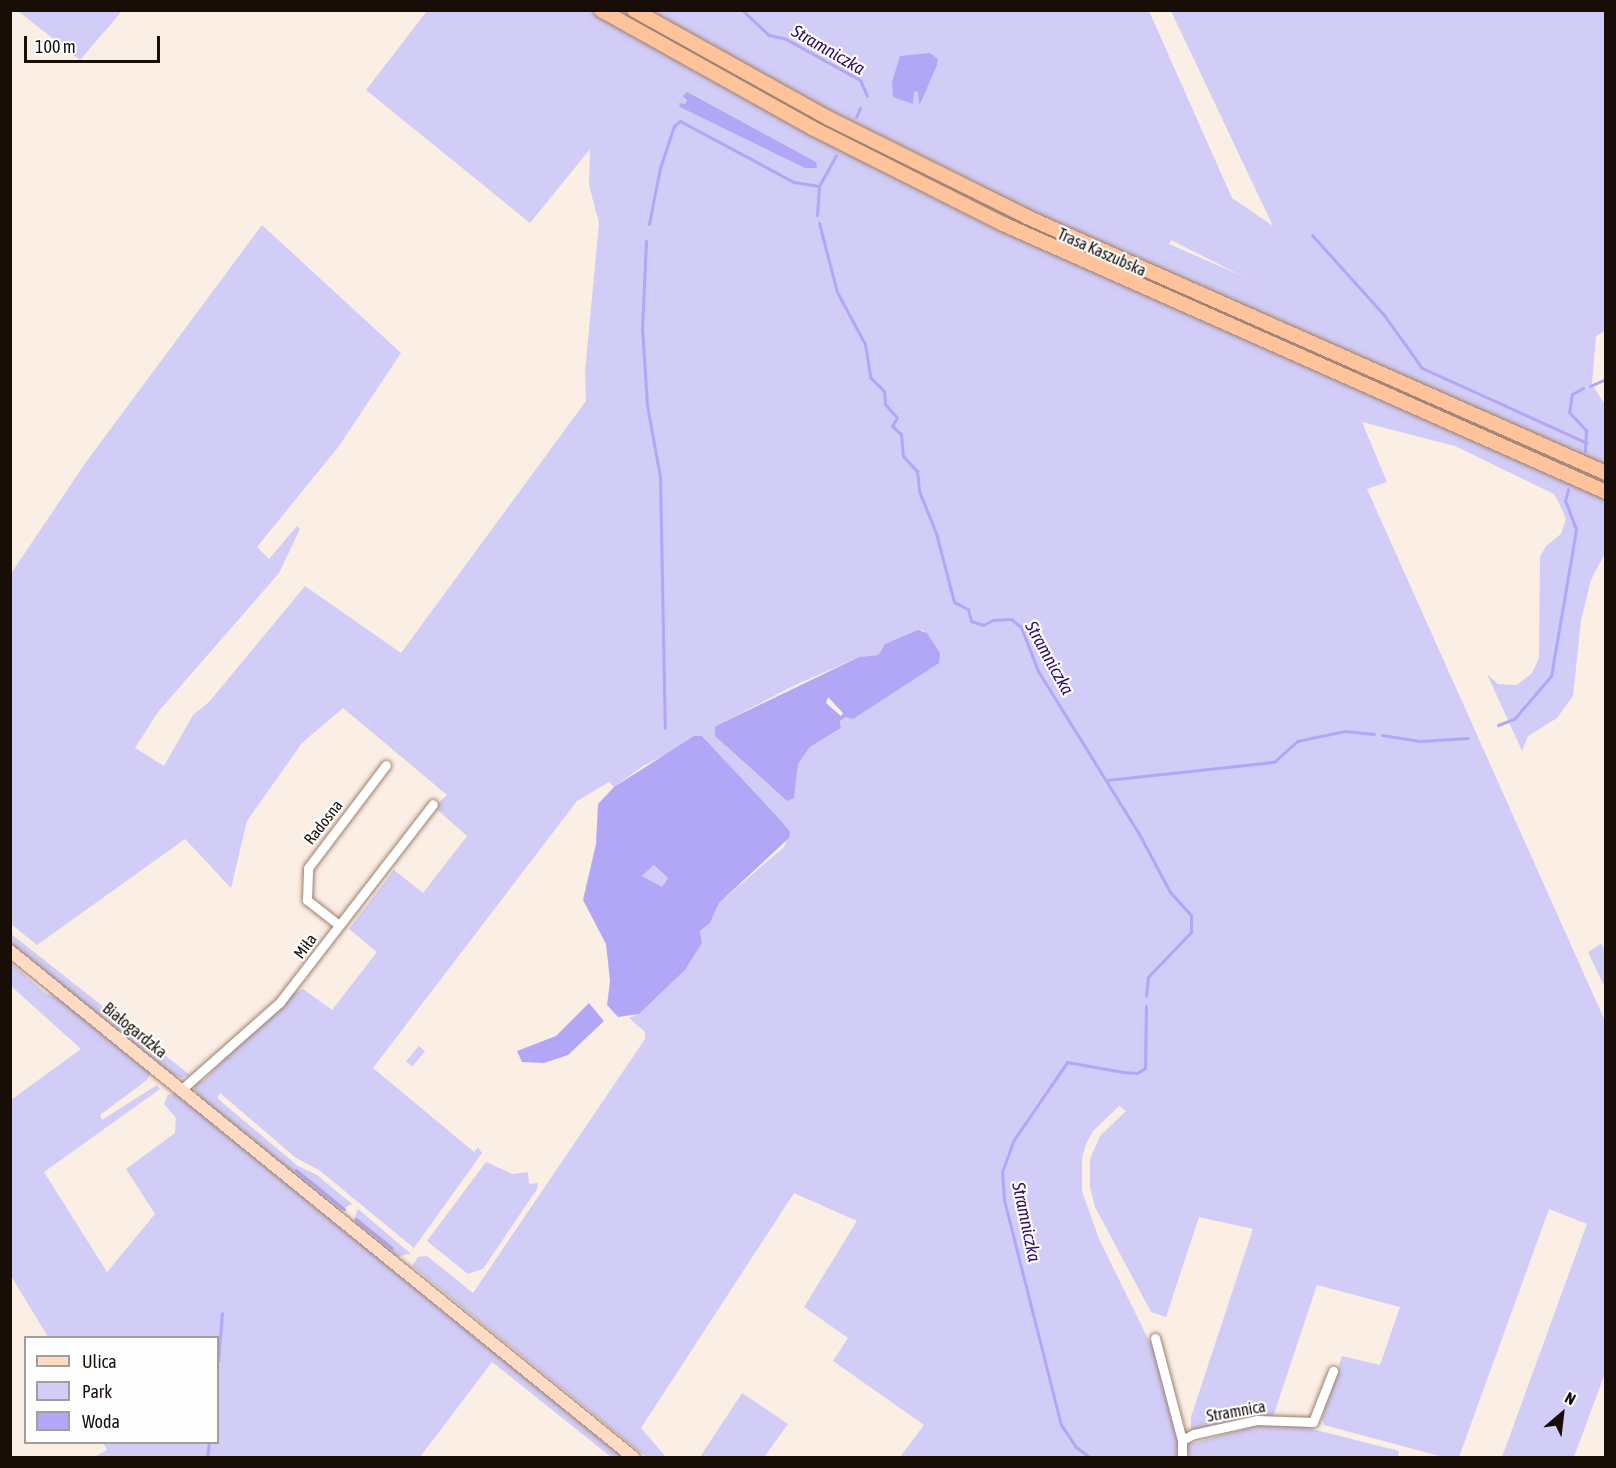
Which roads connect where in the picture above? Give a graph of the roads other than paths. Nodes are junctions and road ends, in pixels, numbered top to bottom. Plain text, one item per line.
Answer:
1 (601, 10) edge
2 (634, 10) edge
3 (1605, 474) edge
4 (1605, 492) edge
5 (386, 765) dead end
6 (433, 804) dead end
7 (339, 925) junction
8 (10, 951) edge
9 (182, 1089) junction
10 (1155, 1338) dead end
11 (1333, 1371) dead end
12 (1182, 1440) junction
13 (634, 1458) edge
14 (1182, 1458) edge

1 - 4 highway, Trasa Kaszubska
2 - 3 highway, Trasa Kaszubska
5 - 7 street, Radosna
6 - 7 street, Miła
7 - 9 street, Miła
8 - 9 main road, Białogardzka
9 - 13 main road, Białogardzka
10 - 12 street
11 - 12 street, Stramnica
12 - 14 street

